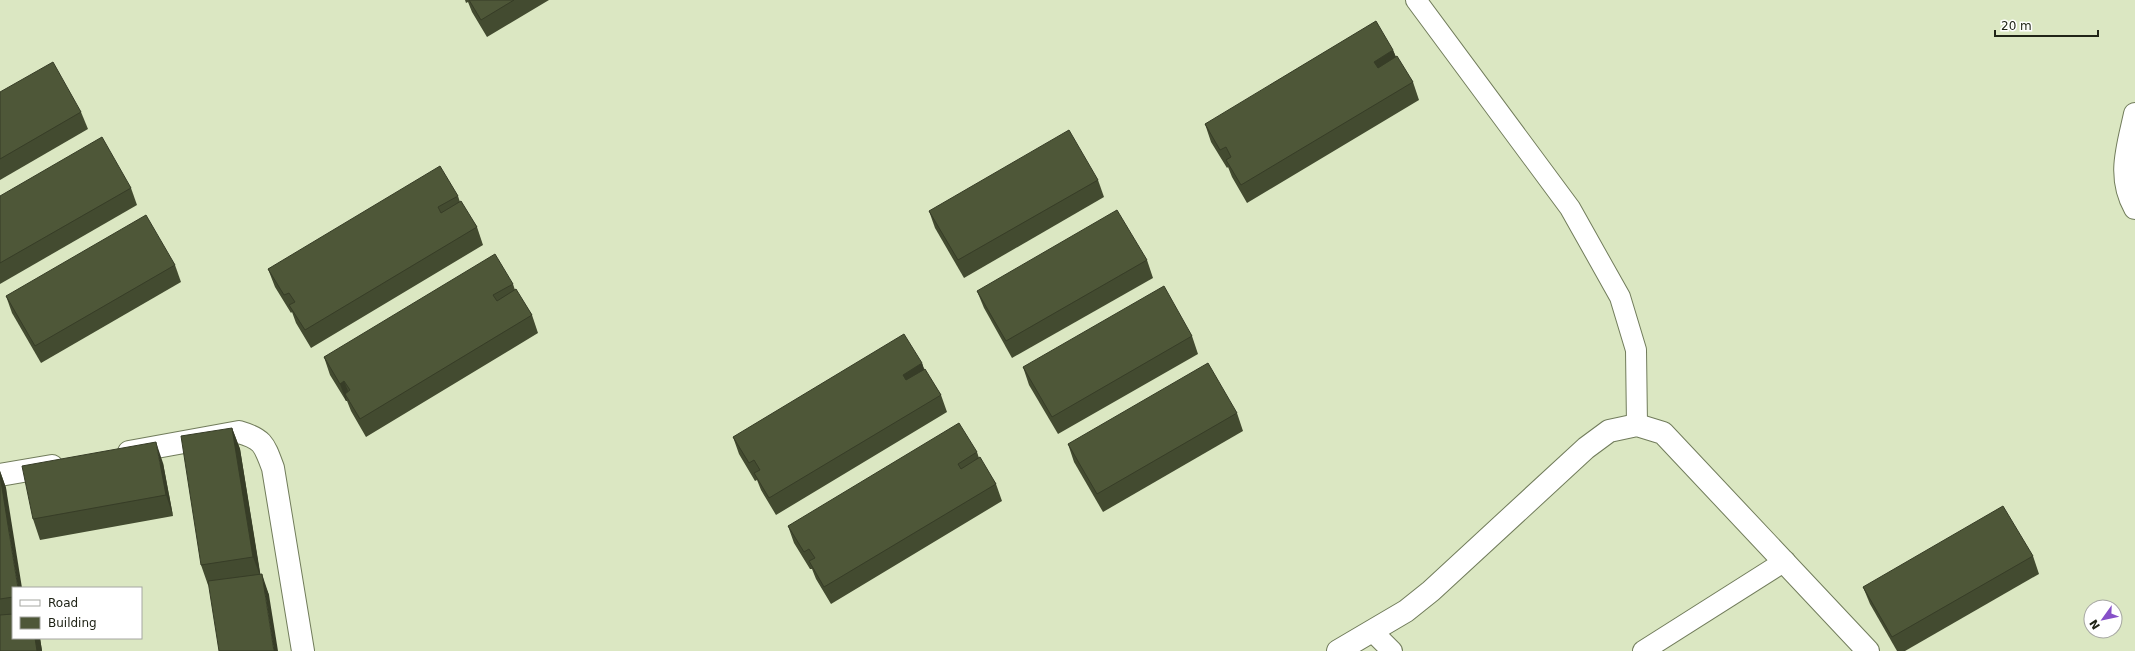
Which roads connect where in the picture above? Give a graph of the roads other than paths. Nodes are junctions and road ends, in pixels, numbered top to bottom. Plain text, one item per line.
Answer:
1 (1416, 0) edge
2 (2135, 114) edge
3 (2135, 208) edge
4 (1637, 424) junction
5 (108, 456) edge
6 (69, 463) edge
7 (0, 475) edge
8 (1785, 561) junction
9 (1373, 632) junction
10 (303, 651) edge
11 (1338, 651) edge
12 (1392, 651) edge
13 (1643, 651) edge
14 (1868, 651) edge

1 - 4 lane
2 - 3 street
4 - 8 street
4 - 9 street
5 - 10 street
6 - 7 street
8 - 13 lane
8 - 14 street
9 - 11 street
9 - 12 lane

